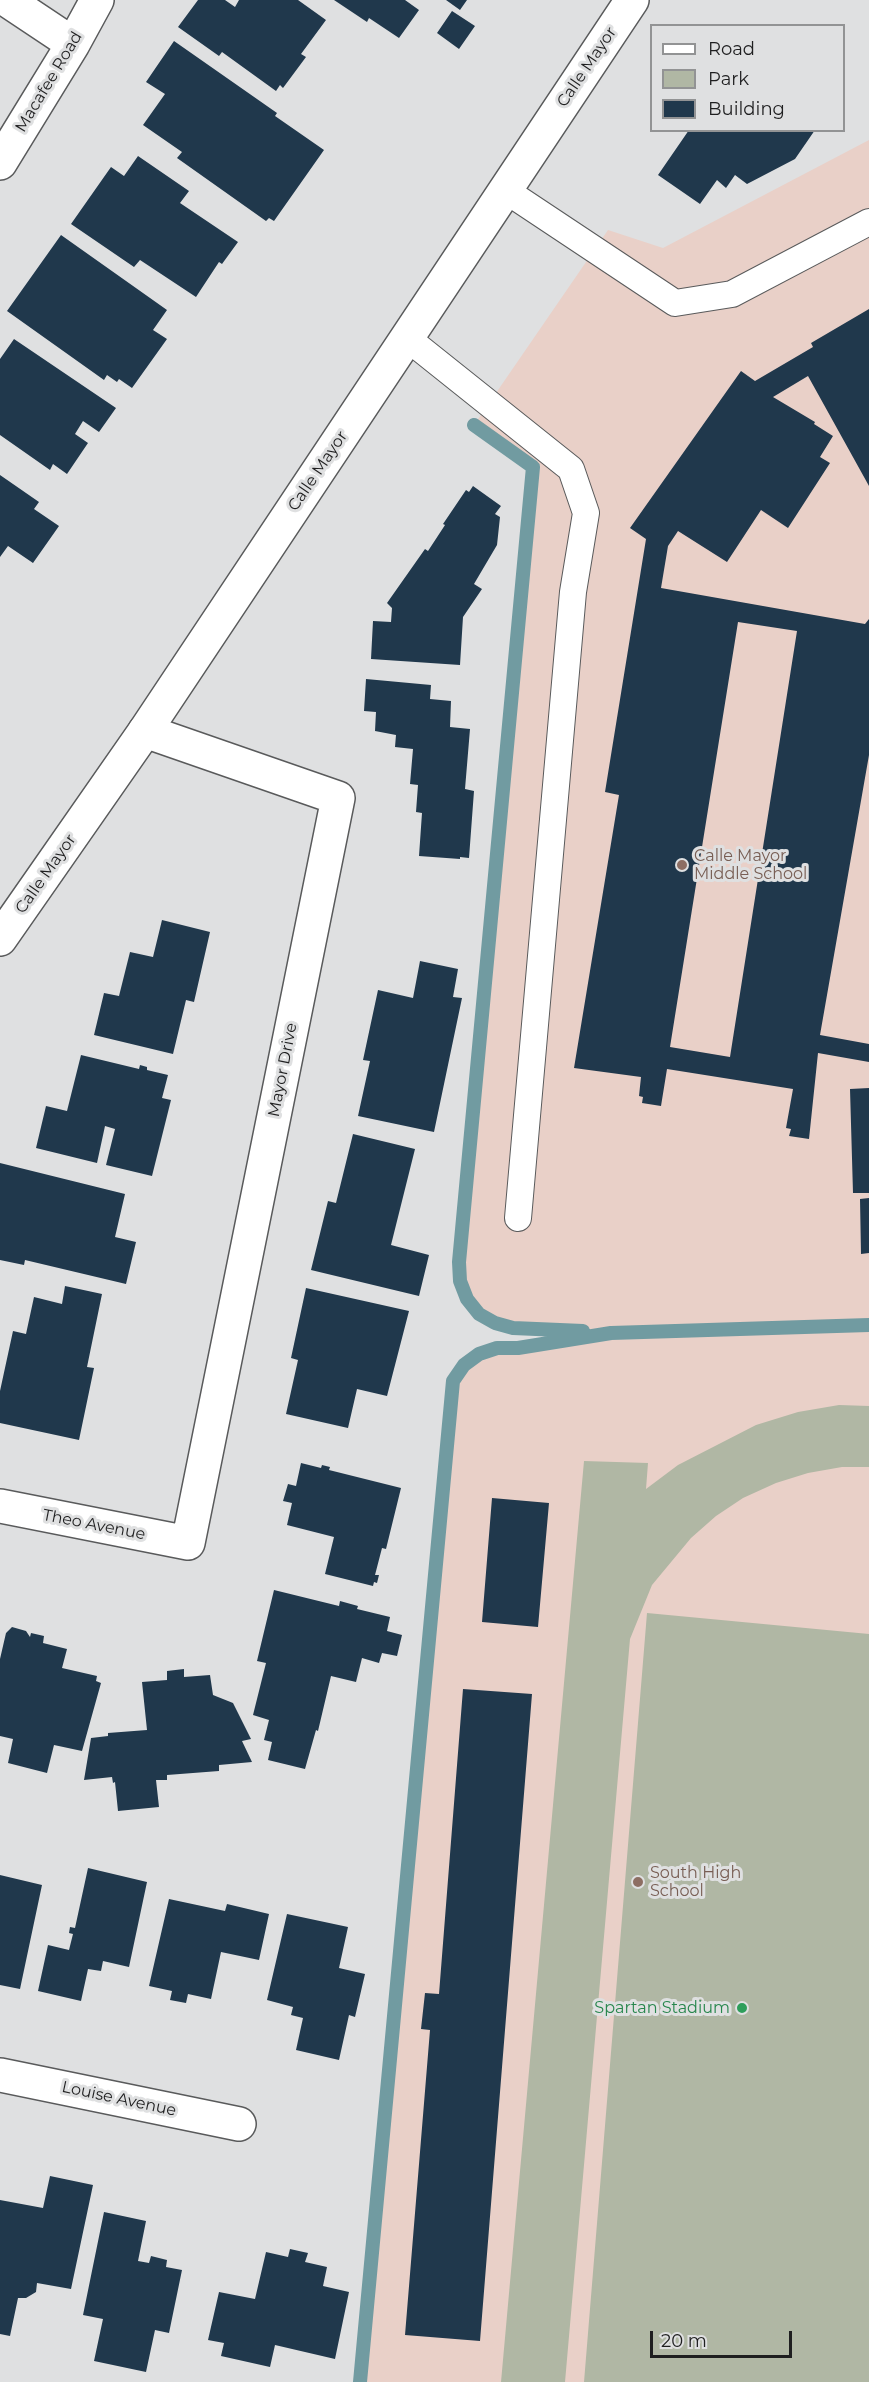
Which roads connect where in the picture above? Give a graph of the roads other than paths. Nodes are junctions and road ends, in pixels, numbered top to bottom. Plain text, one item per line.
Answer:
1 (7, 0) edge
2 (97, 0) edge
3 (632, 0) edge
4 (73, 44) junction
5 (0, 163) edge
6 (505, 190) junction
7 (869, 222) edge
8 (407, 338) junction
9 (145, 731) junction
10 (0, 939) edge
11 (518, 1218) dead end
12 (0, 1506) edge
13 (188, 1543) joint
14 (0, 2075) edge
15 (238, 2124) dead end

1 - 4 street
2 - 4 street, Macafee Road
3 - 6 street, Calle Mayor
4 - 5 street, Macafee Road
6 - 7 lane
6 - 8 street, Calle Mayor
8 - 9 street, Calle Mayor
8 - 11 lane
9 - 10 street, Calle Mayor
9 - 13 street, Mayor Drive
12 - 13 street, Theo Avenue
14 - 15 street, Louise Avenue

